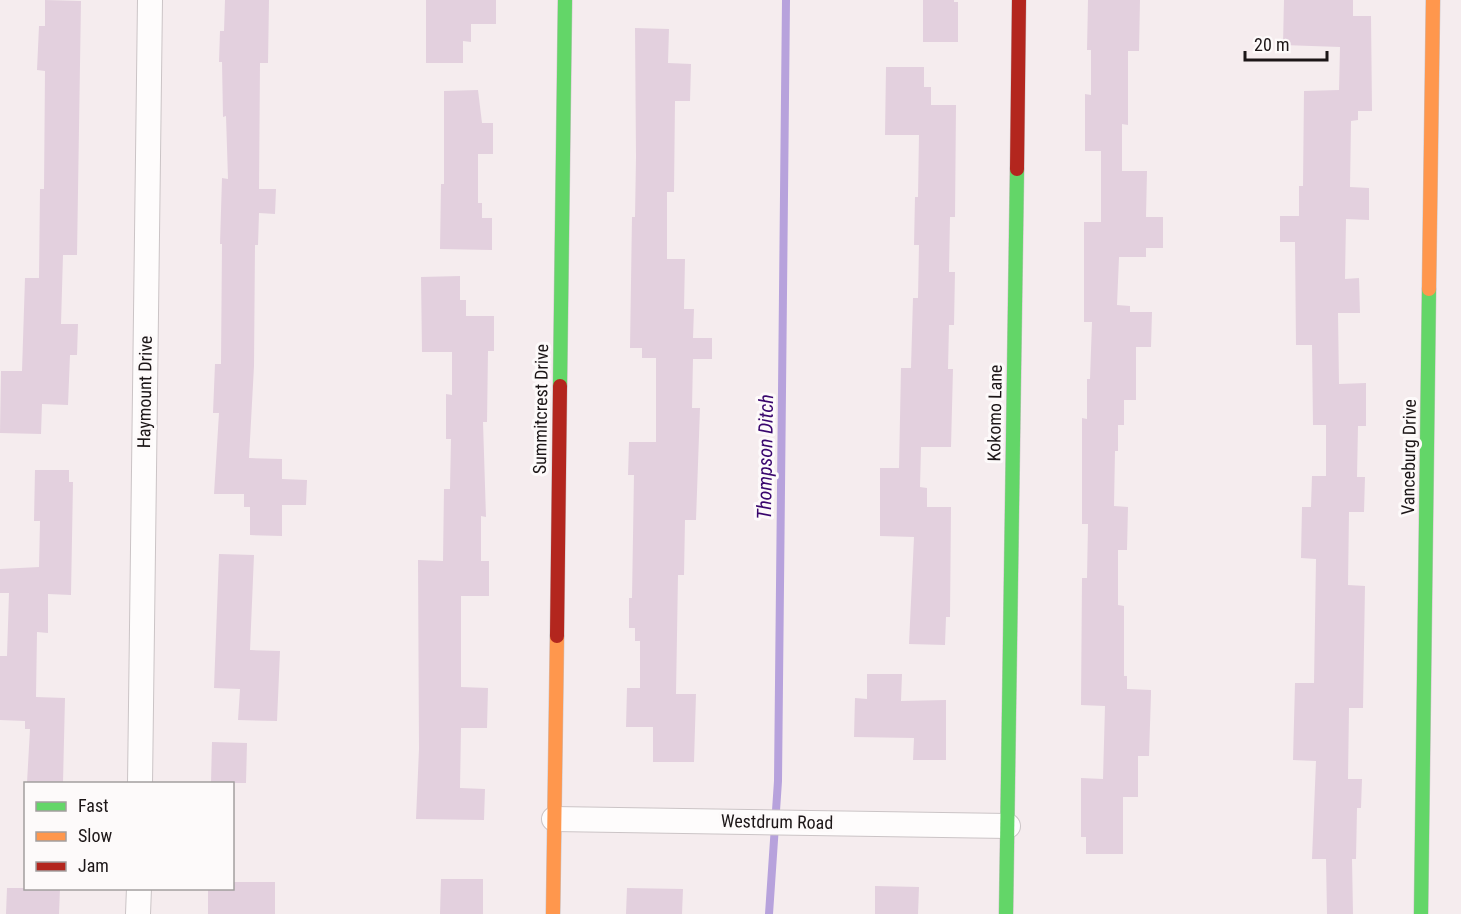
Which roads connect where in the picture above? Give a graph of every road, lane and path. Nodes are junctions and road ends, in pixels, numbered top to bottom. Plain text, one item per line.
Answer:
1 (150, 0) edge
2 (565, 0) edge
3 (1019, 0) edge
4 (1433, 0) edge
5 (140, 782) edge
6 (554, 819) junction
7 (1008, 826) junction
8 (139, 890) edge
9 (138, 914) edge
10 (553, 914) edge
11 (1006, 914) edge
12 (1421, 914) edge

1 - 5 street, Haymount Drive
2 - 6 street, Summitcrest Drive
3 - 7 street, Kokomo Lane
4 - 12 street, Vanceburg Drive
6 - 7 street, Westdrum Road
6 - 10 street
7 - 11 street
8 - 9 street

